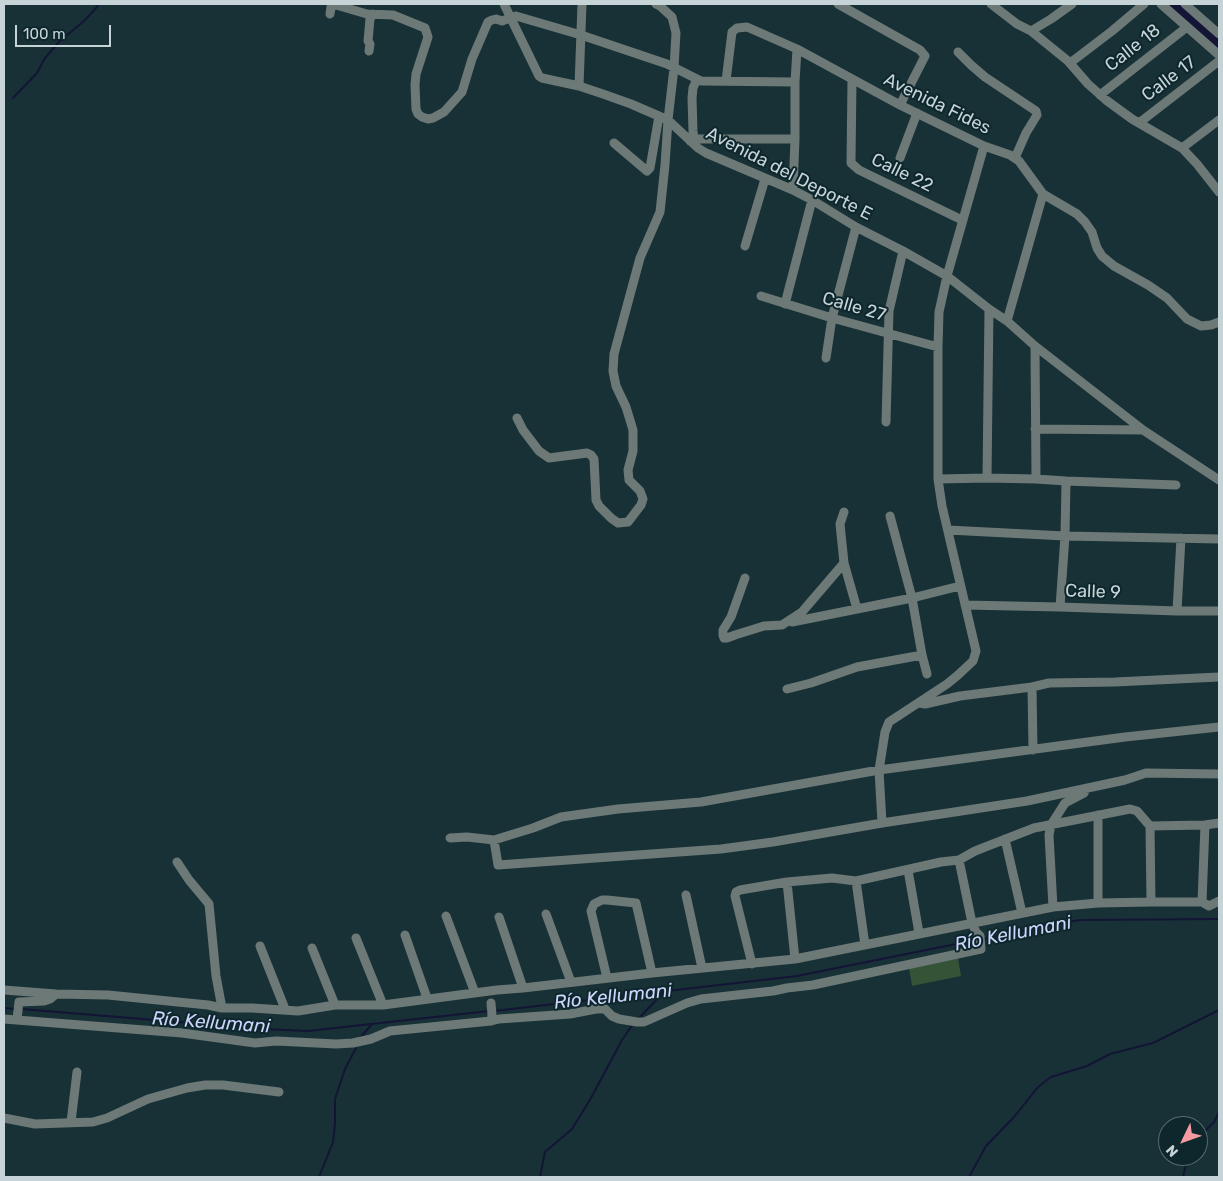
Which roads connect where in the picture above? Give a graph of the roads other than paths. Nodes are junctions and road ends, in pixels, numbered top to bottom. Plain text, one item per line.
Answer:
1 (504, 4) edge
2 (582, 4) edge
3 (656, 4) edge
4 (838, 4) edge
5 (991, 4) edge
6 (1072, 4) edge
7 (1144, 4) edge
8 (1161, 4) edge
9 (1185, 4) edge
10 (330, 14) dead end
11 (373, 14) junction
12 (511, 18) junction
13 (1187, 27) junction
14 (1031, 31) junction
15 (1219, 34) edge
16 (581, 35) junction
17 (797, 49) junction
18 (369, 51) dead end
19 (958, 52) dead end
20 (1219, 55) edge
21 (1219, 61) edge
22 (1070, 63) junction
23 (674, 68) junction
24 (697, 79) junction
25 (852, 80) junction
26 (726, 81) junction
27 (795, 82) junction
28 (579, 86) junction
29 (1100, 95) junction
30 (900, 105) junction
31 (917, 113) junction
32 (663, 118) junction
33 (1219, 120) edge
34 (1139, 123) junction
35 (795, 139) junction
36 (692, 140) junction
37 (614, 143) dead end
38 (984, 146) junction
39 (1182, 148) junction
40 (900, 158) dead end
41 (1015, 158) junction
42 (765, 179) junction
43 (1216, 180) edge
44 (793, 190) junction
45 (1219, 192) edge
46 (1043, 194) junction
47 (812, 200) junction
48 (962, 220) junction
49 (856, 228) junction
50 (745, 246) dead end
51 (903, 250) junction
52 (947, 276) junction
53 (761, 296) dead end
54 (785, 304) junction
55 (989, 309) junction
56 (832, 318) junction
57 (1007, 321) junction
58 (1219, 322) edge
59 (888, 333) junction
60 (938, 346) junction
61 (1035, 346) junction
62 (826, 358) dead end
63 (517, 418) dead end
64 (886, 422) dead end
65 (1035, 428) junction
66 (1143, 430) junction
67 (987, 478) junction
68 (938, 479) junction
69 (1036, 479) junction
70 (1219, 480) edge
71 (1066, 481) junction
72 (1176, 485) dead end
73 (844, 512) dead end
74 (890, 516) dead end
75 (948, 530) junction
76 (1065, 536) junction
77 (1181, 538) junction
78 (1219, 539) edge
79 (844, 563) junction
80 (745, 578) dead end
81 (960, 586) junction
82 (912, 598) junction
83 (966, 605) junction
84 (1060, 607) junction
85 (856, 609) junction
86 (1177, 611) junction
87 (1219, 611) edge
88 (782, 625) junction
89 (922, 655) junction
90 (927, 674) dead end
91 (1219, 677) edge
92 (1032, 687) junction
93 (786, 689) dead end
94 (918, 702) junction
95 (1219, 727) edge
96 (1033, 750) junction
97 (879, 770) junction
98 (1219, 774) edge
99 (1087, 788) junction
100 (1098, 815) junction
101 (882, 822) junction
102 (1219, 823) edge
103 (1051, 825) junction
104 (1205, 825) junction
105 (1150, 826) junction
106 (450, 838) dead end
107 (1006, 839) junction
108 (494, 840) junction
109 (959, 860) junction
110 (177, 862) dead end
111 (908, 870) junction
112 (856, 881) junction
113 (787, 882) junction
114 (686, 895) dead end
115 (1219, 901) edge
116 (1151, 902) junction
117 (1202, 902) junction
118 (1098, 903) junction
119 (1053, 907) junction
120 (1022, 913) junction
121 (546, 914) dead end
122 (446, 916) dead end
123 (498, 916) dead end
124 (972, 922) junction
125 (919, 933) junction
126 (405, 935) dead end
127 (356, 938) dead end
128 (865, 945) junction
129 (260, 946) dead end
130 (312, 948) dead end
131 (795, 959) junction
132 (752, 964) junction
133 (702, 968) junction
134 (652, 973) junction
135 (607, 978) junction
136 (571, 982) junction
137 (523, 988) junction
138 (4, 991) edge
139 (475, 993) junction
140 (56, 994) junction
141 (427, 998) junction
142 (335, 1005) junction
143 (383, 1005) junction
144 (222, 1008) junction
145 (285, 1009) junction
146 (18, 1010) junction
147 (4, 1018) edge
148 (77, 1072) dead end
149 (279, 1092) dead end
150 (4, 1118) edge
151 (71, 1122) junction

1 - 12 street
2 - 16 street
3 - 23 street
4 - 30 street
5 - 14 street
6 - 14 street
7 - 22 street
8 - 13 street
9 - 15 street
10 - 11 street
11 - 12 street
11 - 18 street
12 - 16 street
12 - 28 street, Avenida del Deporte E
13 - 20 street
13 - 29 street, Calle 18
14 - 22 street
16 - 23 street
16 - 28 street
17 - 25 street, Avenida Fides
17 - 26 street, Avenida Fides
17 - 27 street
19 - 41 street
21 - 34 street, Calle 17
22 - 29 street
23 - 24 street
23 - 32 street
24 - 26 street
24 - 36 street
25 - 30 street, Avenida Fides
25 - 48 street, Calle 22
26 - 27 street
27 - 35 street
28 - 32 street, Avenida del Deporte E
29 - 34 street
30 - 31 street, Avenida Fides
31 - 38 street, Avenida Fides
31 - 40 street
32 - 36 street, Avenida del Deporte E
32 - 37 street
32 - 63 street
33 - 39 street
34 - 39 street
35 - 36 street
35 - 44 street
36 - 42 street, Avenida del Deporte E
38 - 41 street, Avenida Fides
38 - 48 street
39 - 43 street
41 - 46 street, Avenida Fides
42 - 44 street, Avenida del Deporte E
42 - 50 street
43 - 45 street
44 - 47 street, Avenida del Deporte E
46 - 57 street
46 - 58 street
47 - 49 street, Avenida del Deporte E
47 - 54 street
48 - 52 street
49 - 51 street, Avenida del Deporte E
49 - 56 street
51 - 52 street, Avenida del Deporte E
51 - 59 street
52 - 55 street, Avenida del Deporte E
52 - 60 street
53 - 54 street, Calle 27
54 - 56 street, Calle 27
55 - 57 street, Avenida del Deporte E
55 - 67 street
56 - 59 street, Calle 27
56 - 62 street
57 - 61 street, Avenida del Deporte E
59 - 60 street, Calle 27
59 - 64 street
60 - 68 street
61 - 65 street
61 - 66 street, Avenida del Deporte E
65 - 66 street
65 - 69 street
66 - 70 street, Avenida del Deporte E
67 - 68 street
67 - 69 street
68 - 75 street
69 - 71 street
71 - 72 street
71 - 76 street
73 - 79 street
74 - 82 street
75 - 76 street
75 - 81 street
76 - 77 street
76 - 84 street
77 - 78 street
77 - 86 street
79 - 85 street
79 - 88 street
80 - 88 street
81 - 82 street
81 - 83 street
82 - 85 street
82 - 89 street
83 - 84 street, Calle 9
83 - 94 street
84 - 86 street, Calle 9
85 - 88 street
86 - 87 street, Calle 9
89 - 90 street
89 - 93 street
91 - 92 street
92 - 94 street
92 - 96 street
94 - 97 street
95 - 96 street
96 - 97 street
97 - 101 street
97 - 108 street
98 - 99 street
99 - 101 street
99 - 103 street
100 - 103 street
100 - 105 street
100 - 118 street
101 - 108 street
102 - 104 street
103 - 107 street
103 - 119 street
104 - 105 street
104 - 117 street
105 - 116 street
106 - 108 street
107 - 109 street
107 - 120 street
109 - 111 street
109 - 124 street
110 - 144 street
111 - 112 street
111 - 125 street
112 - 113 street
112 - 128 street
113 - 131 street
113 - 132 street
114 - 133 street
115 - 117 street
116 - 117 street
116 - 118 street
118 - 119 street
119 - 120 street
120 - 124 street
121 - 136 street
122 - 139 street
123 - 137 street
124 - 125 street
124 - 146 street
125 - 128 street
126 - 141 street
127 - 143 street
128 - 131 street
129 - 145 street
130 - 142 street
131 - 132 street
132 - 133 street
133 - 134 street
134 - 135 street
134 - 135 street
135 - 136 street
136 - 137 street
137 - 139 street
138 - 140 street
138 - 146 street
139 - 141 street
140 - 144 street
140 - 146 street
141 - 143 street
142 - 143 street
142 - 145 street
144 - 145 street
146 - 147 street
148 - 151 street
149 - 151 street
150 - 151 street

